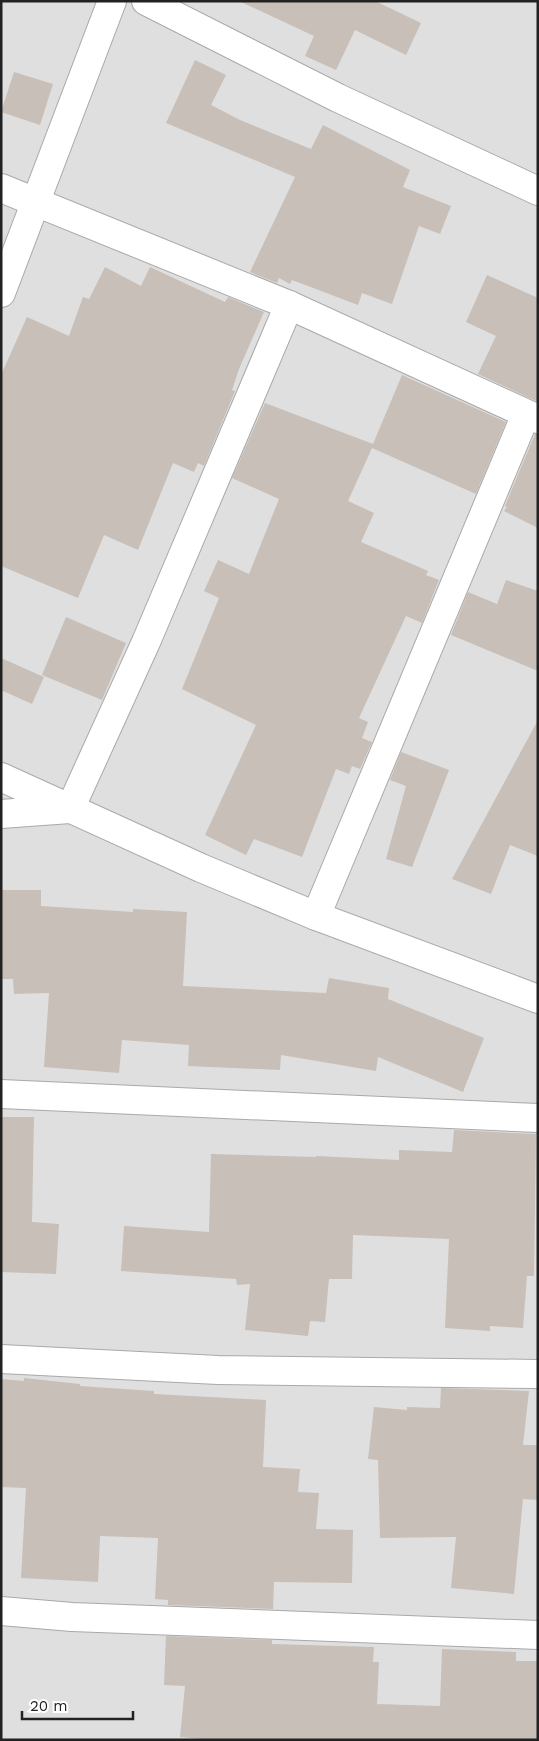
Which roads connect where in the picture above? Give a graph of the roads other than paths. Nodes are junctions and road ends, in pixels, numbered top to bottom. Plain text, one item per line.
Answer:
1 (112, 1) edge
2 (146, 1) edge
3 (1, 188) edge
4 (538, 191) edge
5 (37, 203) junction
6 (1, 293) edge
7 (289, 305) junction
8 (532, 416) edge
9 (1, 776) edge
10 (70, 810) junction
11 (1, 814) edge
12 (316, 916) junction
13 (538, 999) edge
14 (1, 1094) edge
15 (538, 1118) edge
16 (1, 1360) edge
17 (538, 1374) edge
18 (1, 1611) edge
19 (538, 1635) edge

1 - 5 street
2 - 4 street
3 - 5 street
5 - 6 street
5 - 7 street
7 - 8 street
7 - 10 street
8 - 12 street
9 - 10 street
10 - 11 street
10 - 12 street
12 - 13 street
14 - 15 street
16 - 17 street
18 - 19 street

